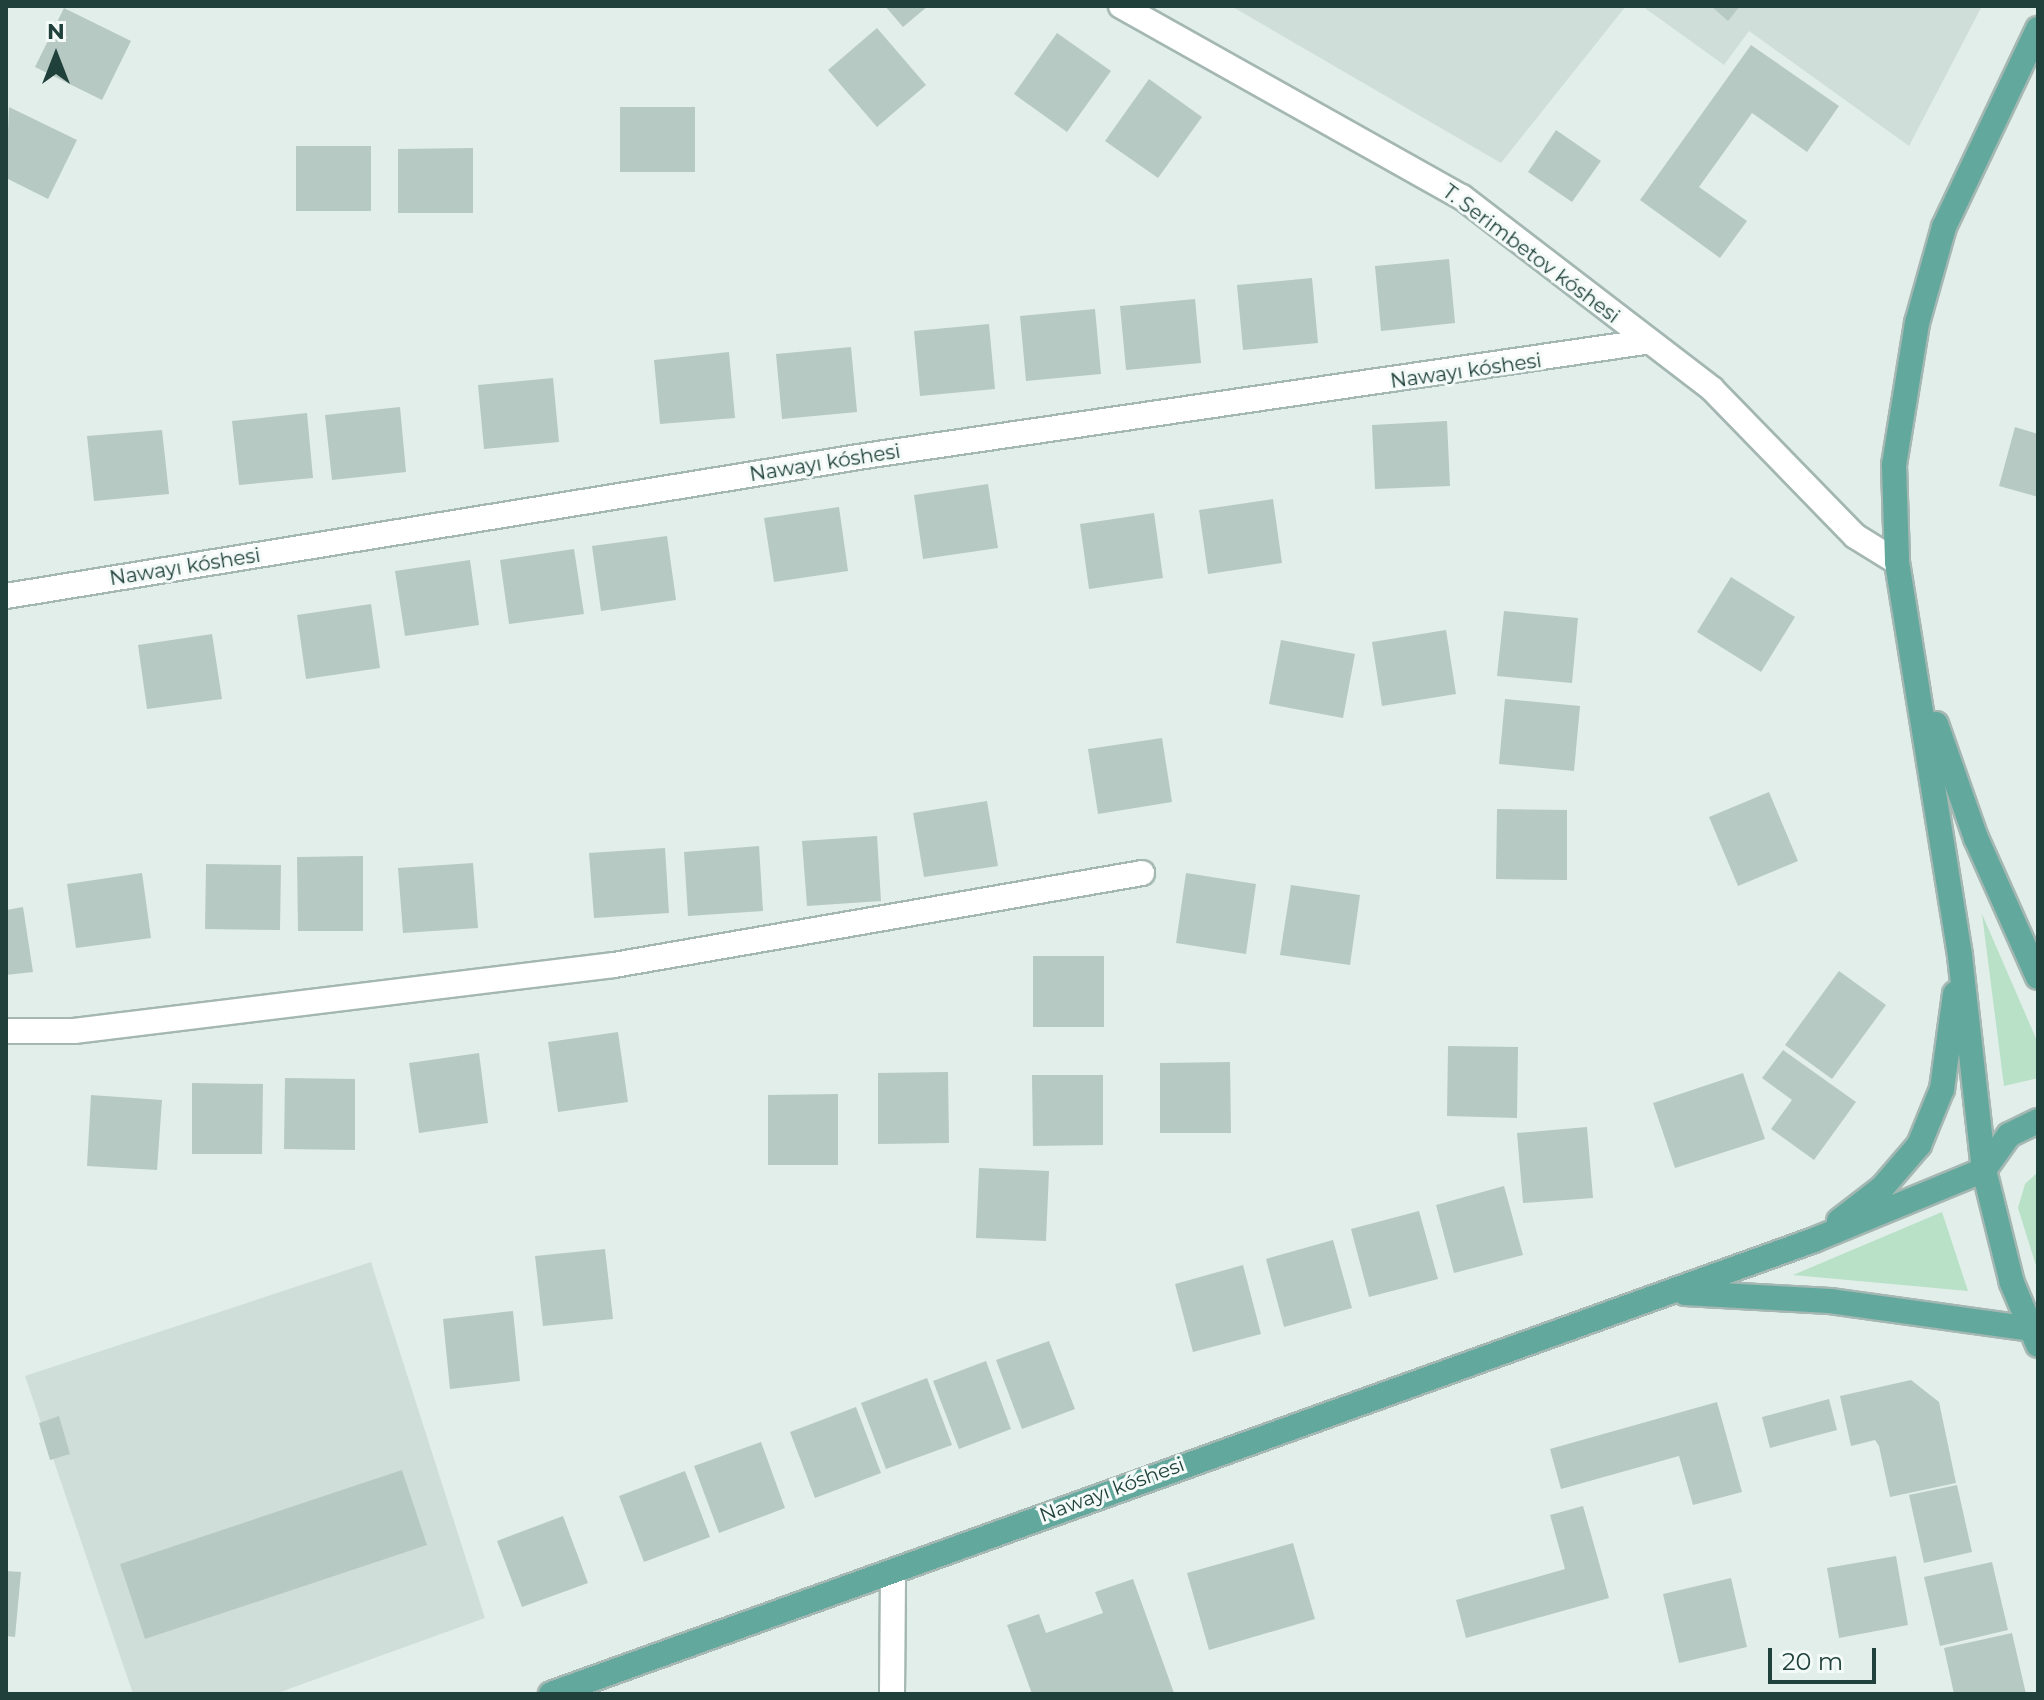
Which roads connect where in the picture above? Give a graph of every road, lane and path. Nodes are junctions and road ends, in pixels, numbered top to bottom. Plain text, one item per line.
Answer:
1 (1121, 6) edge
2 (2038, 29) edge
3 (1645, 342) junction
4 (1897, 562) junction
5 (6, 596) edge
6 (1915, 665) junction
7 (1142, 873) dead end
8 (1960, 956) junction
9 (2038, 977) edge
10 (6, 1031) edge
11 (2038, 1121) edge
12 (1984, 1170) junction
13 (1814, 1240) junction
14 (1675, 1293) junction
15 (2036, 1335) edge
16 (893, 1572) junction
17 (551, 1694) edge
18 (892, 1694) edge

1 - 3 street, T. Serimbetov kóshesi
2 - 4 main road
3 - 4 street, T. Serimbetov kóshesi
3 - 5 street, Nawayı kóshesi
4 - 6 main road
6 - 8 main road
6 - 9 main road
7 - 10 street
8 - 12 main road
8 - 13 main road
11 - 12 main road
12 - 13 main road, Nawayı kóshesi
12 - 15 main road
13 - 14 main road, Nawayı kóshesi
14 - 15 main road
14 - 16 main road, Nawayı kóshesi
16 - 17 main road, Nawayı kóshesi
16 - 18 street

